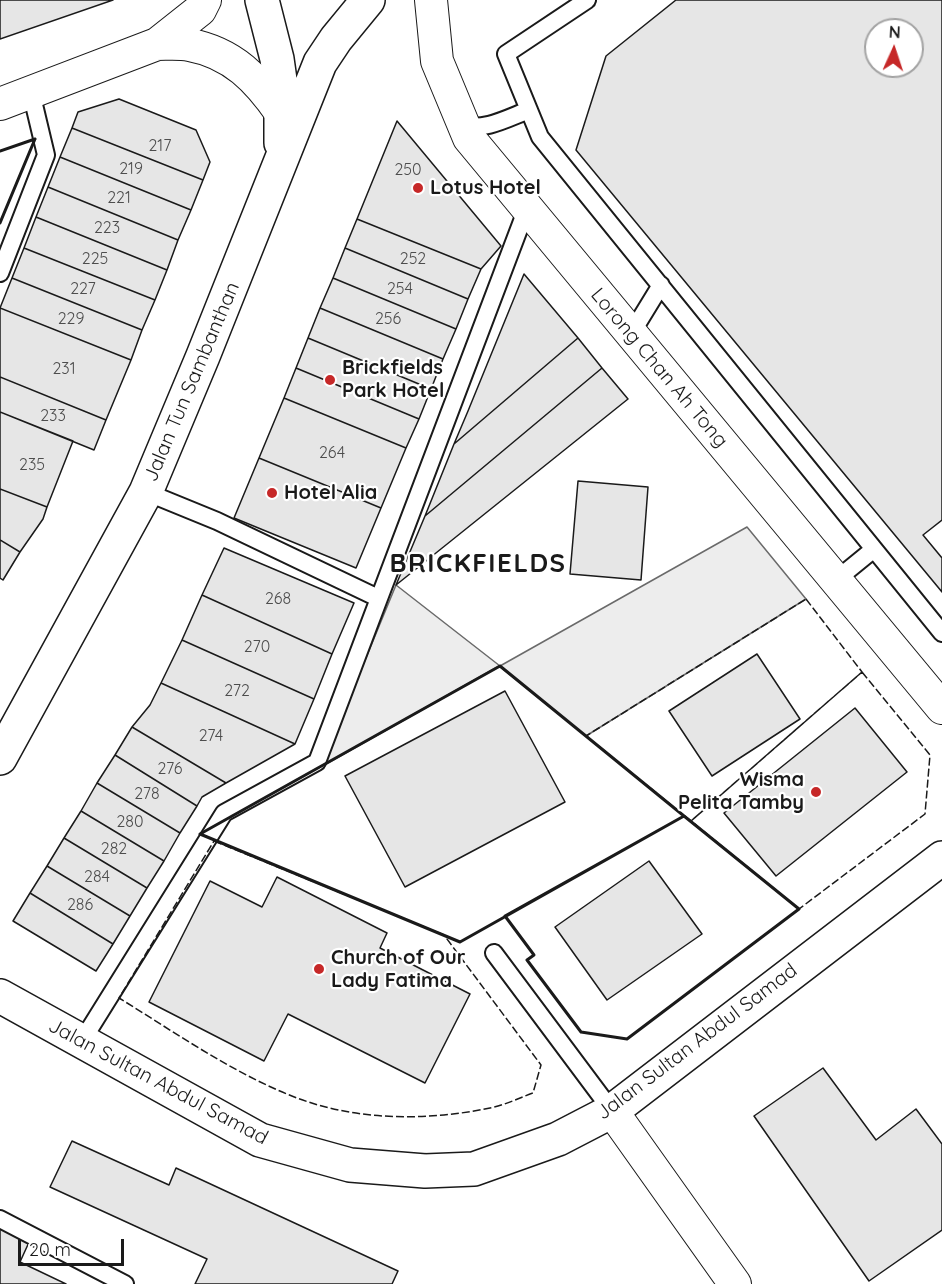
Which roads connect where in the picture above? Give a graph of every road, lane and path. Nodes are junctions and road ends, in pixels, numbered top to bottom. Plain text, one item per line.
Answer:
1 (262, 0) edge
2 (368, 0) edge
3 (431, 0) edge
4 (588, 0) edge
5 (199, 3) edge
6 (157, 44) junction
7 (10, 95) edge
8 (529, 110) junction
9 (281, 113) junction
10 (463, 125) junction
11 (281, 163) junction
12 (526, 208) junction
13 (0, 273) edge
14 (661, 285) junction
15 (631, 334) junction
16 (146, 492) junction
17 (874, 549) junction
18 (836, 580) junction
19 (378, 598) junction
20 (942, 633) edge
21 (942, 708) edge
22 (0, 758) edge
23 (942, 858) edge
24 (494, 953) dead end
25 (0, 996) edge
26 (82, 1041) junction
27 (612, 1111) junction
28 (0, 1219) edge
29 (125, 1284) edge
30 (735, 1284) edge

1 - 9 main road
2 - 11 main road, Jalan Tun Sambanthan
3 - 10 street, Lorong Chan Ah Tong
4 - 8 lane
5 - 6 street
6 - 7 street
6 - 9 street
7 - 13 lane
8 - 10 lane
8 - 14 lane
9 - 11 main road
10 - 12 street, Lorong Chan Ah Tong
11 - 16 main road, Jalan Tun Sambanthan
12 - 15 street, Lorong Chan Ah Tong
12 - 19 lane
14 - 15 lane
14 - 17 lane
15 - 18 street, Lorong Chan Ah Tong
16 - 19 lane
16 - 22 main road, Jalan Tun Sambanthan
17 - 18 lane
17 - 20 lane
18 - 21 street, Lorong Chan Ah Tong
19 - 26 lane
23 - 27 main road, Jalan Sultan Abdul Samad
24 - 27 lane
25 - 26 main road, Jalan Sultan Abdul Samad
26 - 27 main road, Jalan Sultan Abdul Samad
27 - 30 street
28 - 29 lane

